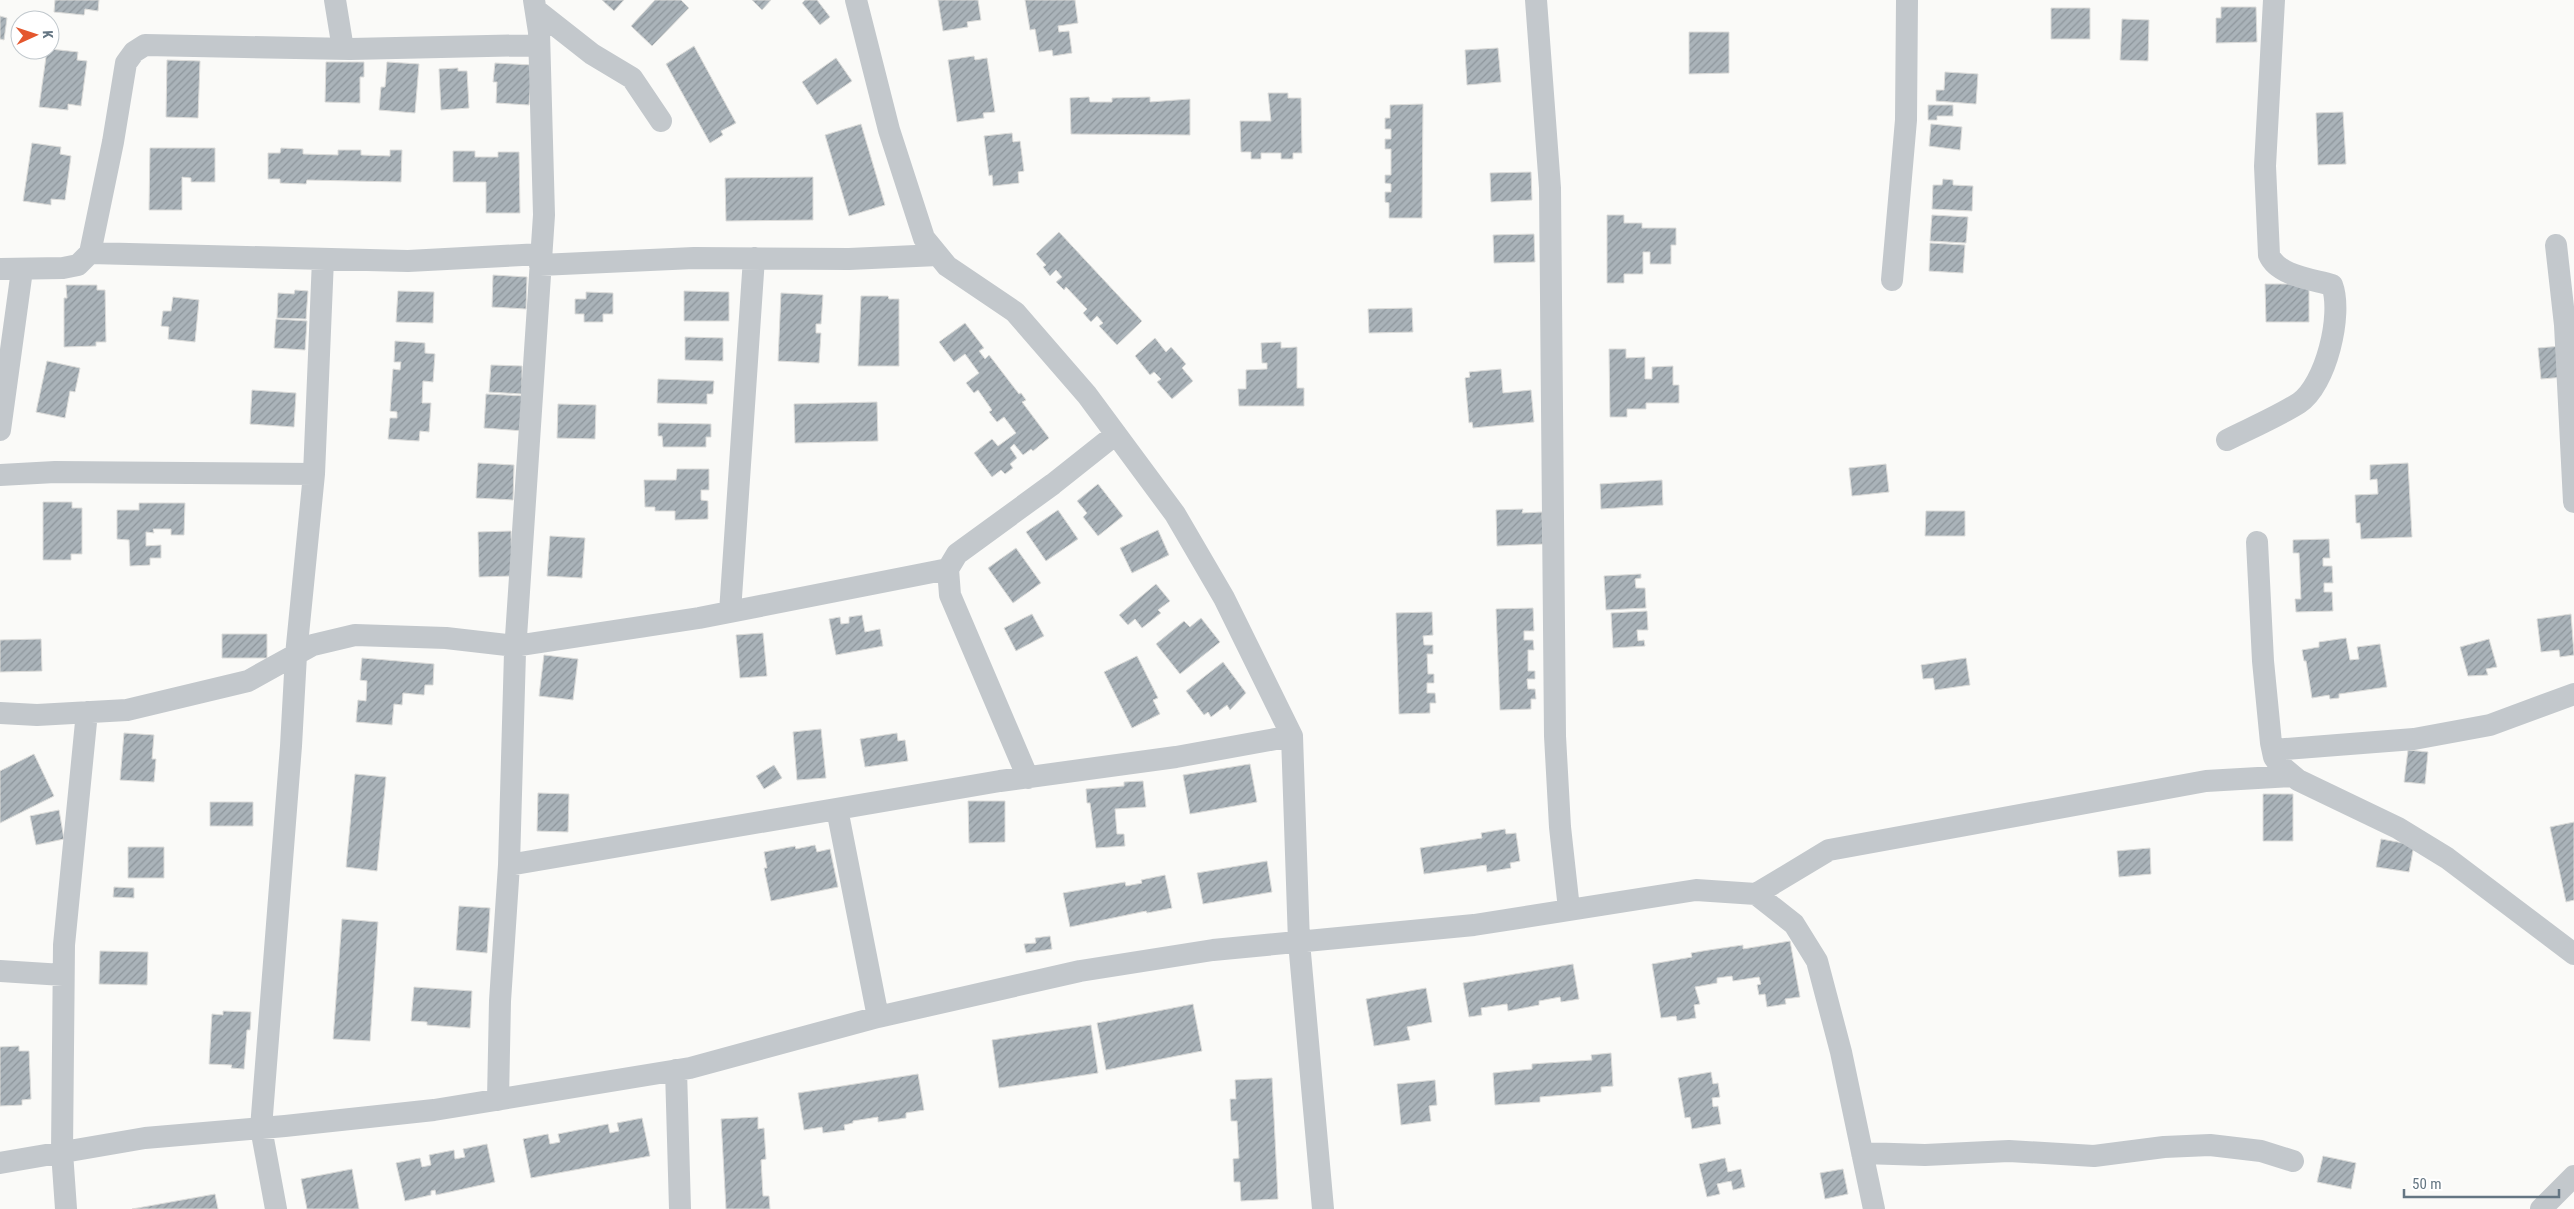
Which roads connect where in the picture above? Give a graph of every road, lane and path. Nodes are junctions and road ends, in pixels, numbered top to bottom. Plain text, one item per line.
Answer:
1 (335, 0) edge
2 (856, 0) edge
3 (1536, 0) edge
4 (1907, 0) edge
5 (2274, 0) edge
6 (535, 5) edge
7 (540, 45) junction
8 (343, 49) junction
9 (661, 121) dead end
10 (2556, 245) dead end
11 (90, 253) junction
12 (938, 255) junction
13 (754, 258) junction
14 (323, 259) junction
15 (540, 260) junction
16 (11, 269) edge
17 (1892, 280) dead end
18 (0, 430) edge
19 (1116, 434) junction
20 (2227, 440) dead end
21 (314, 474) junction
22 (0, 476) edge
23 (2574, 502) edge
24 (2257, 542) dead end
25 (948, 570) junction
26 (730, 612) junction
27 (515, 646) junction
28 (296, 655) junction
29 (2574, 694) edge
30 (86, 712) junction
31 (0, 713) edge
32 (1292, 736) junction
33 (2273, 750) junction
34 (2293, 776) junction
35 (1028, 778) junction
36 (837, 809) junction
37 (509, 866) junction
38 (1756, 894) junction
39 (1569, 909) junction
40 (1299, 942) junction
41 (2574, 954) edge
42 (0, 971) edge
43 (63, 975) junction
44 (878, 1017) junction
45 (676, 1070) junction
46 (498, 1100) junction
47 (261, 1128) junction
48 (62, 1152) junction
49 (1862, 1153) junction
50 (2293, 1161) dead end
51 (0, 1163) edge
52 (2574, 1176) edge
53 (66, 1209) edge
54 (276, 1209) edge
55 (680, 1209) edge
56 (1323, 1209) edge
57 (1874, 1209) edge
58 (2541, 1209) edge

1 - 8 street
2 - 12 street
3 - 39 street
4 - 17 street
5 - 20 street
6 - 7 street
6 - 9 street
7 - 8 street
7 - 15 street
8 - 11 street
10 - 23 street
11 - 14 street
11 - 16 street
12 - 13 street
12 - 19 street
13 - 15 street
13 - 26 street
14 - 15 street
14 - 21 street
15 - 27 street
16 - 18 street
19 - 25 street
19 - 32 street
21 - 22 street
21 - 28 street
24 - 33 street
25 - 26 street
25 - 35 street
26 - 27 street
27 - 28 street
27 - 37 street
28 - 30 street
28 - 47 street
29 - 33 street
30 - 31 street
30 - 43 street
32 - 35 street
32 - 40 street
33 - 34 street
34 - 38 street
34 - 41 street
35 - 36 street
36 - 37 street
36 - 44 street
37 - 46 street
38 - 39 street
38 - 49 street
39 - 40 street
40 - 44 street
40 - 56 street
42 - 43 street
43 - 48 street
44 - 45 street
45 - 46 street
45 - 55 street
46 - 47 street
47 - 48 street
47 - 54 street
48 - 51 street
48 - 53 street
49 - 50 street
49 - 57 street
52 - 58 street

